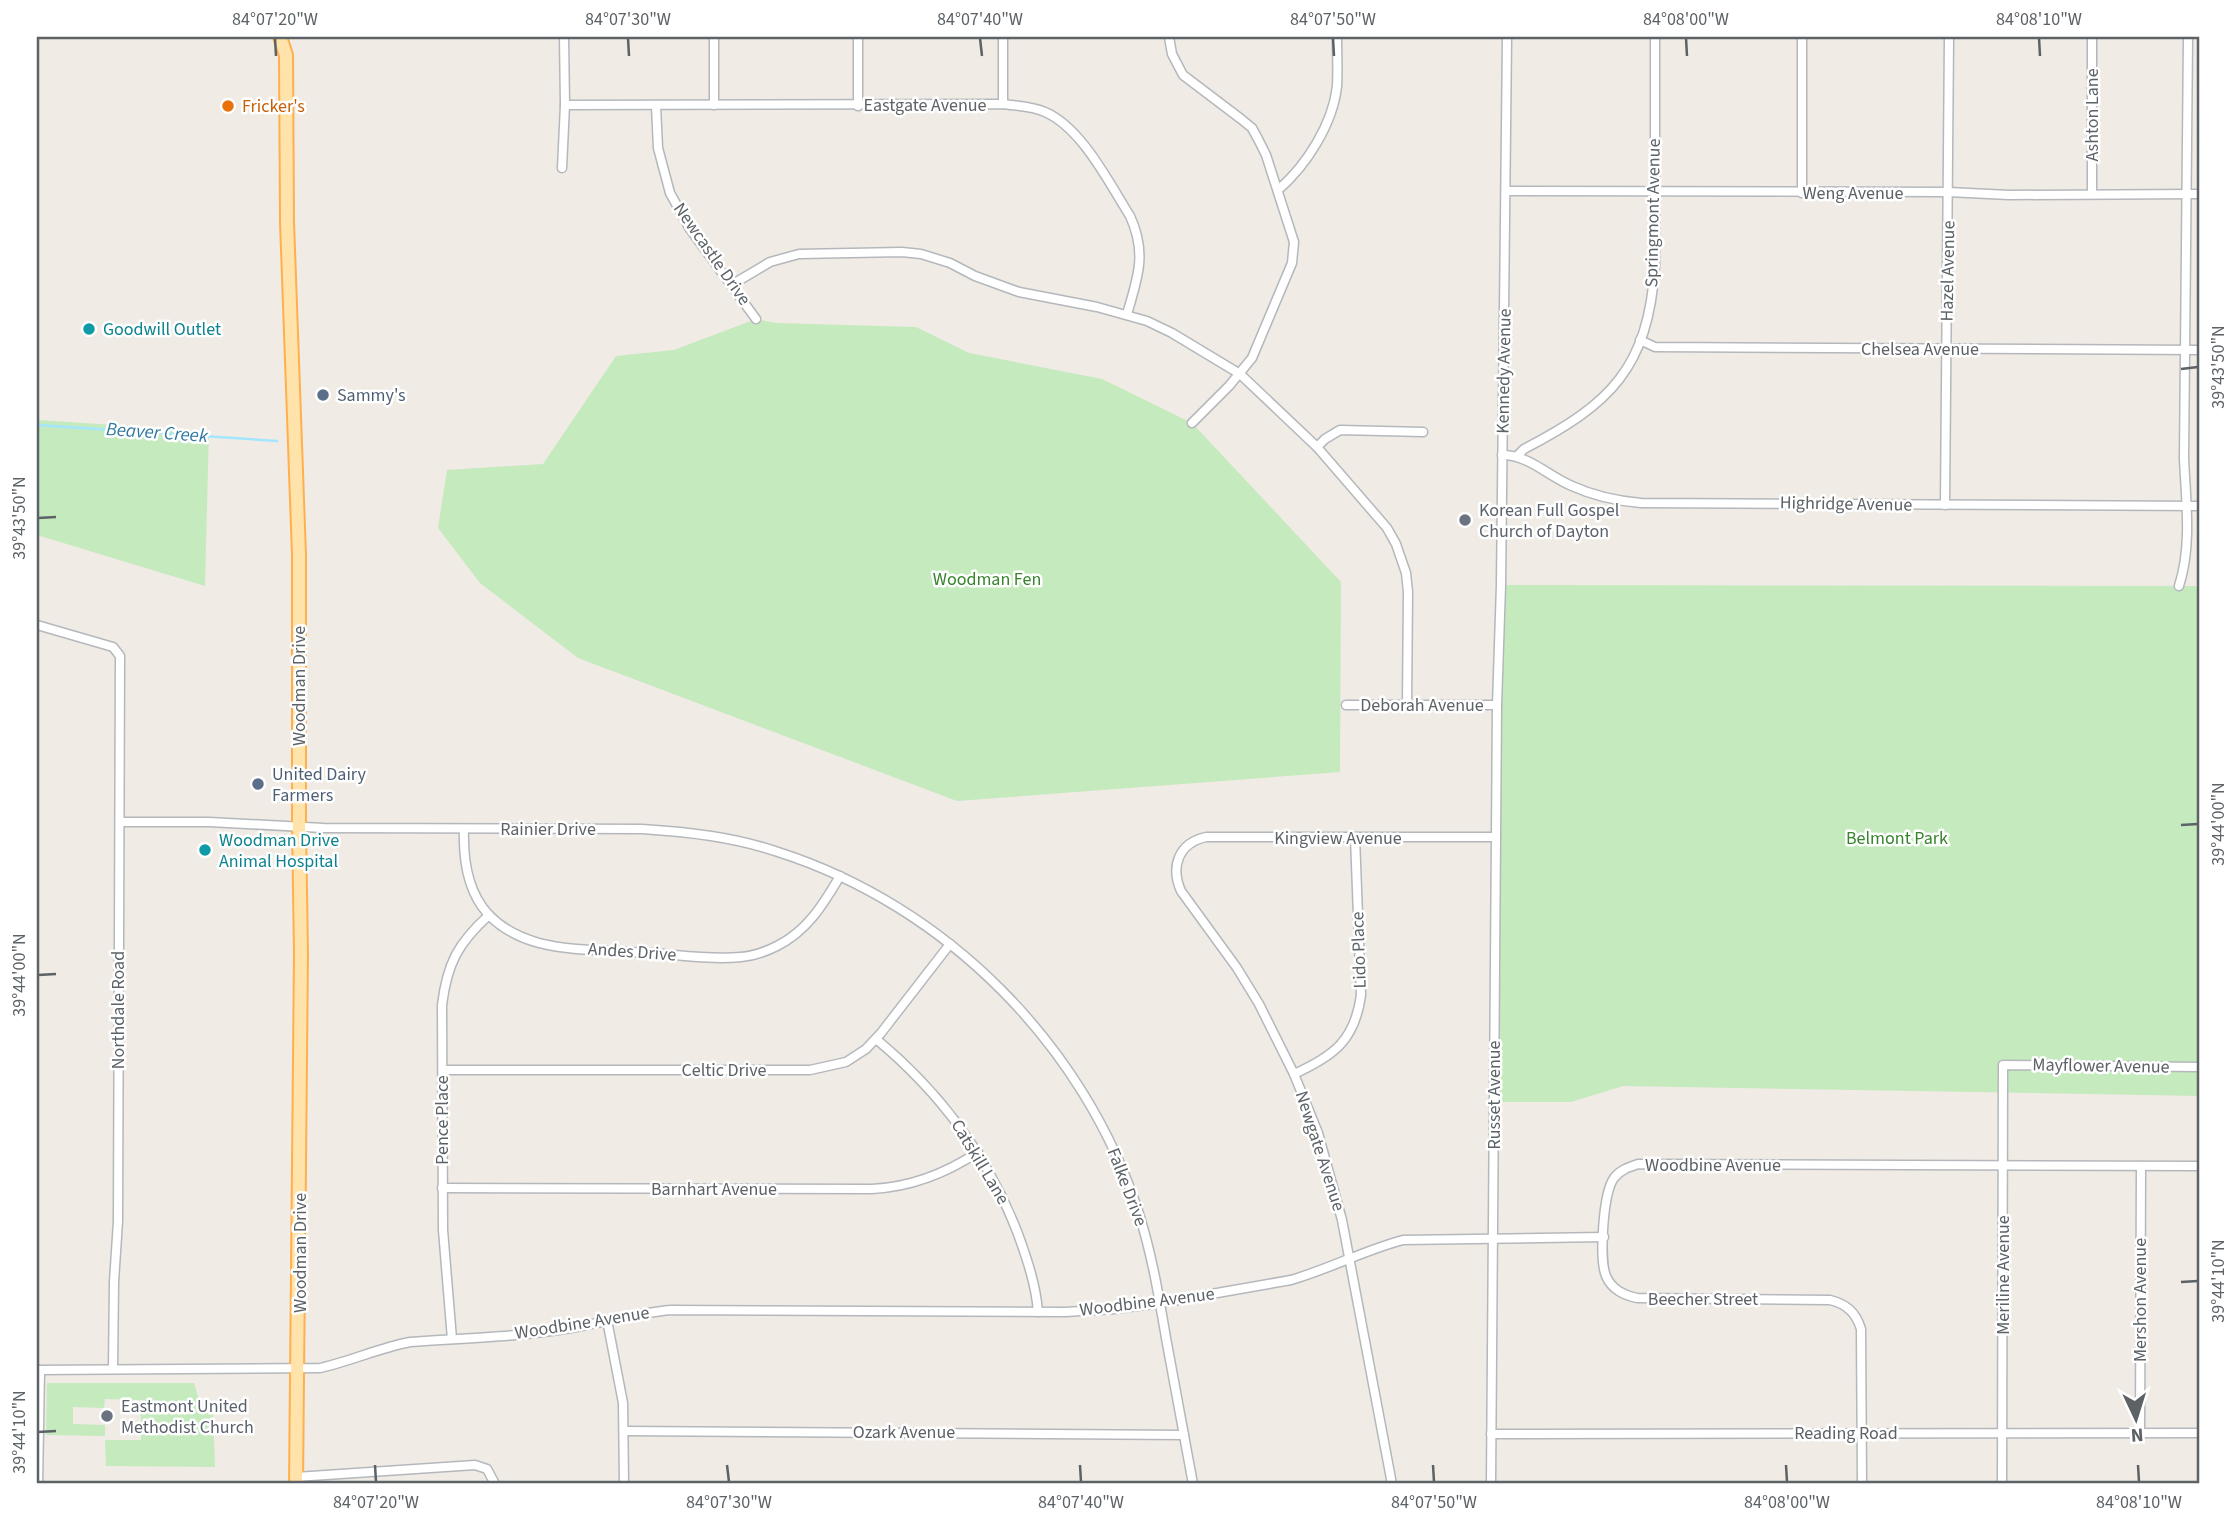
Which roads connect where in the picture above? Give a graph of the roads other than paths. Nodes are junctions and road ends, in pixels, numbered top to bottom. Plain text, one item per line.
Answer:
1 (280, 37) edge
2 (292, 37) edge
3 (564, 37) edge
4 (714, 37) edge
5 (858, 37) edge
6 (1003, 37) edge
7 (1169, 37) edge
8 (1337, 37) edge
9 (1507, 37) edge
10 (1655, 37) edge
11 (1802, 37) edge
12 (1949, 37) edge
13 (2092, 37) edge
14 (2188, 37) edge
15 (286, 55) junction
16 (1003, 104) junction
17 (714, 105) junction
18 (565, 106) junction
19 (656, 106) junction
20 (858, 106) junction
21 (562, 168) dead end
22 (1278, 190) junction
23 (1506, 191) junction
24 (1655, 192) junction
25 (1948, 192) junction
26 (1802, 193) junction
27 (2092, 194) junction
28 (2187, 194) junction
29 (2200, 194) edge
30 (733, 284) junction
31 (1127, 314) junction
32 (757, 318) dead end
33 (1640, 340) junction
34 (1947, 349) junction
35 (2185, 350) junction
36 (2200, 351) edge
37 (1240, 374) junction
38 (1192, 423) dead end
39 (1423, 432) dead end
40 (1317, 447) junction
41 (1503, 455) junction
42 (1517, 456) junction
43 (1945, 505) junction
44 (2187, 506) junction
45 (2200, 506) edge
46 (2179, 586) dead end
47 (37, 625) edge
48 (1346, 705) dead end
49 (1407, 705) junction
50 (1497, 705) junction
51 (120, 822) junction
52 (299, 826) junction
53 (464, 829) junction
54 (1496, 837) junction
55 (1355, 838) junction
56 (1183, 850) joint
57 (840, 876) junction
58 (489, 915) junction
59 (950, 944) junction
60 (876, 1039) junction
61 (2003, 1065) joint
62 (2200, 1067) edge
63 (443, 1070) junction
64 (1294, 1074) junction
65 (978, 1152) junction
66 (2003, 1166) junction
67 (2141, 1166) junction
68 (2200, 1166) edge
69 (442, 1188) junction
70 (1493, 1237) junction
71 (1604, 1237) junction
72 (1350, 1259) junction
73 (1160, 1303) junction
74 (1038, 1312) junction
75 (607, 1320) junction
76 (452, 1339) junction
77 (113, 1369) junction
78 (298, 1369) junction
79 (38, 1370) edge
80 (625, 1431) junction
81 (1862, 1433) junction
82 (2002, 1433) junction
83 (2140, 1433) junction
84 (2200, 1433) edge
85 (1491, 1434) junction
86 (1184, 1435) junction
87 (296, 1480) edge
88 (38, 1484) edge
89 (495, 1484) edge
90 (624, 1484) edge
91 (1193, 1484) edge
92 (1392, 1484) edge
93 (1491, 1484) edge
94 (1862, 1484) edge
95 (2002, 1484) edge

1 - 15 main road, Woodman Drive
2 - 15 main road, Woodman Drive
3 - 18 street
4 - 17 street
5 - 20 street
6 - 16 street
7 - 22 street
8 - 22 street
9 - 23 street, Kennedy Avenue
10 - 24 street, Springmont Avenue
11 - 26 street
12 - 25 street, Hazel Avenue
13 - 27 street, Ashton Lane
14 - 28 street
15 - 52 main road, Woodman Drive
16 - 20 street, Eastgate Avenue
16 - 31 street, Eastgate Avenue
17 - 19 street, Eastgate Avenue
17 - 20 street, Eastgate Avenue
18 - 19 street, Eastgate Avenue
18 - 21 street
19 - 30 street, Newcastle Drive
22 - 37 street
23 - 24 street, Weng Avenue
23 - 41 street, Kennedy Avenue
24 - 26 street, Weng Avenue
24 - 33 street, Springmont Avenue
25 - 26 street, Weng Avenue
25 - 27 street, Weng Avenue
25 - 34 street, Hazel Avenue
27 - 28 street, Weng Avenue
28 - 29 street, Weng Avenue
28 - 35 street
30 - 31 street
30 - 32 street, Newcastle Drive
31 - 37 street
33 - 34 street, Chelsea Avenue
33 - 42 street, Springmont Avenue
34 - 35 street, Chelsea Avenue
34 - 43 street, Hazel Avenue
35 - 36 street, Chelsea Avenue
35 - 44 street
37 - 38 street
37 - 40 street
39 - 40 street
40 - 49 street
41 - 42 street, Highridge Avenue
41 - 50 street, Kennedy Avenue
42 - 43 street, Highridge Avenue
43 - 44 street, Highridge Avenue
44 - 45 street, Highridge Avenue
44 - 46 street
47 - 51 street, Northdale Road
48 - 49 street, Deborah Avenue
49 - 50 street, Deborah Avenue
50 - 54 street, Russet Avenue
51 - 52 street, Rainier Drive
51 - 77 street, Northdale Road
52 - 53 street, Rainier Drive
52 - 78 main road, Woodman Drive
53 - 57 street, Rainier Drive
53 - 58 street, Andes Drive
54 - 55 street, Kingview Avenue
54 - 70 street, Russet Avenue
55 - 56 street, Kingview Avenue
55 - 64 street, Lido Place
56 - 64 street, Newgate Avenue
57 - 58 street, Andes Drive
57 - 59 street, Rainier Drive
58 - 63 street, Pence Place
59 - 60 street, Celtic Drive
59 - 73 street, Falke Drive
60 - 63 street, Celtic Drive
60 - 65 street, Catskill Lane
61 - 62 street, Mayflower Avenue
61 - 66 street, Meriline Avenue
63 - 69 street, Pence Place
64 - 72 street, Newgate Avenue
65 - 69 street, Barnhart Avenue
65 - 74 street, Catskill Lane
66 - 67 street, Woodbine Avenue
66 - 71 street, Woodbine Avenue
66 - 82 street, Meriline Avenue
67 - 68 street, Woodbine Avenue
67 - 83 street, Mershon Avenue
69 - 76 street, Pence Place
70 - 71 street, Woodbine Avenue
70 - 72 street, Woodbine Avenue
70 - 85 street, Russet Avenue
71 - 81 street, Beecher Street
72 - 73 street, Woodbine Avenue
72 - 92 street, Newgate Avenue
73 - 74 street, Woodbine Avenue
73 - 86 street, Falke Drive
74 - 75 street, Woodbine Avenue
75 - 76 street, Woodbine Avenue
75 - 80 street
76 - 78 street, Woodbine Avenue
77 - 78 street, Woodbine Avenue
77 - 79 street, Woodbine Avenue
78 - 87 main road, Woodman Drive
79 - 88 street
80 - 86 street, Ozark Avenue
80 - 90 street
81 - 82 street, Reading Road
81 - 85 street, Reading Road
81 - 94 street
82 - 83 street, Reading Road
82 - 95 street, Meriline Avenue
83 - 84 street, Reading Road
85 - 93 street, Russet Avenue
86 - 91 street, Falke Drive
87 - 89 street

